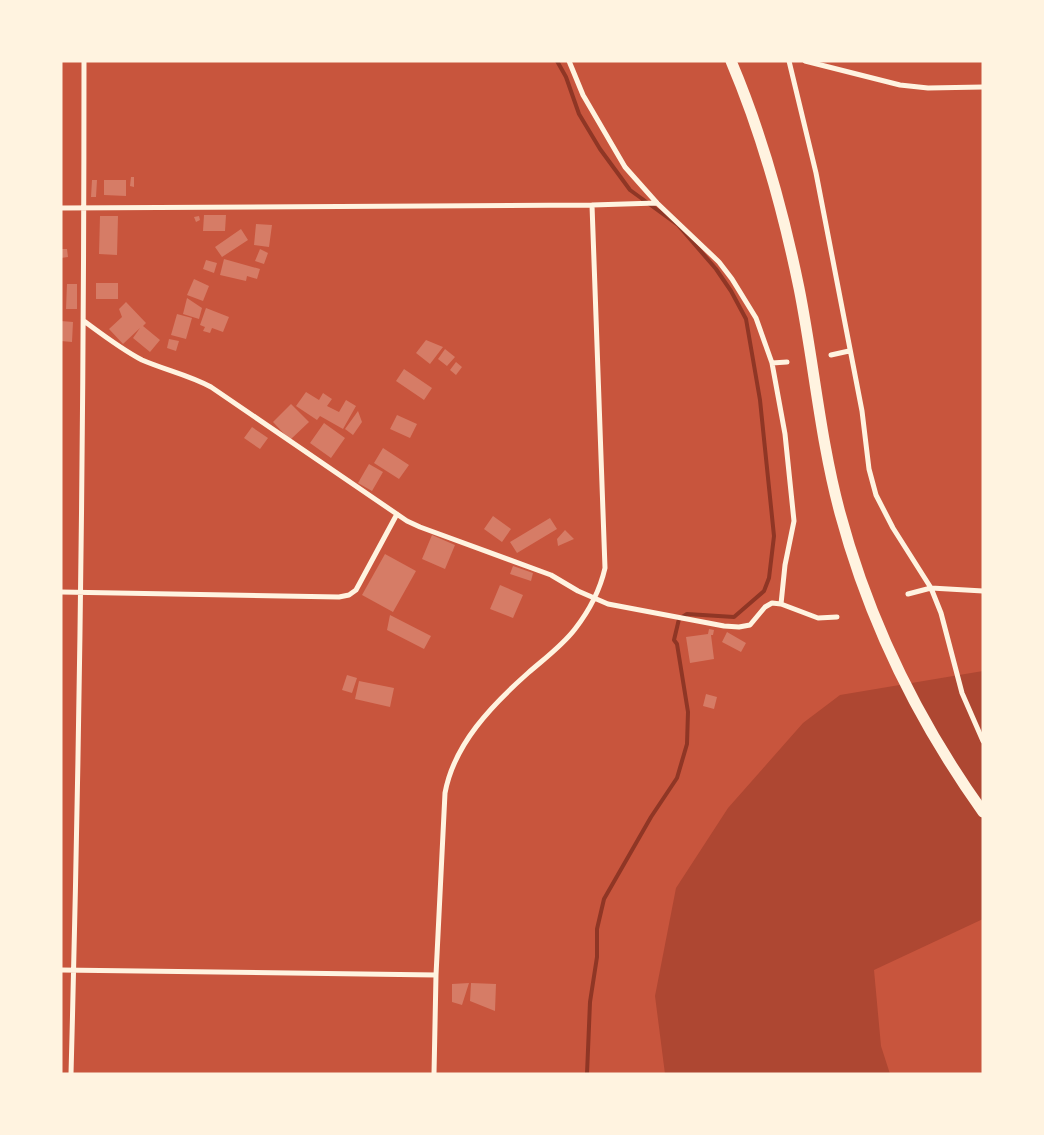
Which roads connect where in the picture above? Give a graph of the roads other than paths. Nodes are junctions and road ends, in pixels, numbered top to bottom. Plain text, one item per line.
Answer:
1 (84, 61) edge
2 (569, 61) edge
3 (731, 61) edge
4 (789, 61) edge
5 (805, 61) edge
6 (983, 87) edge
7 (657, 202) junction
8 (592, 205) junction
9 (61, 208) edge
10 (84, 208) junction
11 (84, 321) junction
12 (849, 350) junction
13 (831, 354) dead end
14 (788, 362) dead end
15 (772, 363) junction
16 (397, 514) junction
17 (931, 588) junction
18 (983, 591) edge
19 (61, 592) edge
20 (81, 592) junction
21 (908, 594) dead end
22 (594, 599) junction
23 (781, 604) junction
24 (838, 617) dead end
25 (983, 742) edge
26 (983, 812) edge
27 (61, 970) edge
28 (74, 970) junction
29 (436, 975) junction
30 (71, 1074) edge
31 (434, 1074) edge

1 - 10 street
2 - 7 street
3 - 26 highway
4 - 12 street
5 - 6 street
7 - 8 street
7 - 15 street
8 - 10 street
8 - 22 street
9 - 10 street
10 - 11 street
11 - 16 street
11 - 20 street
12 - 13 street
12 - 17 street
14 - 15 street
15 - 23 street
16 - 20 street
16 - 22 street
17 - 18 street
17 - 21 street
17 - 25 street
19 - 20 street
20 - 28 street
22 - 23 street
22 - 29 street
23 - 24 street
27 - 28 street
28 - 29 street
28 - 30 street
29 - 31 street

